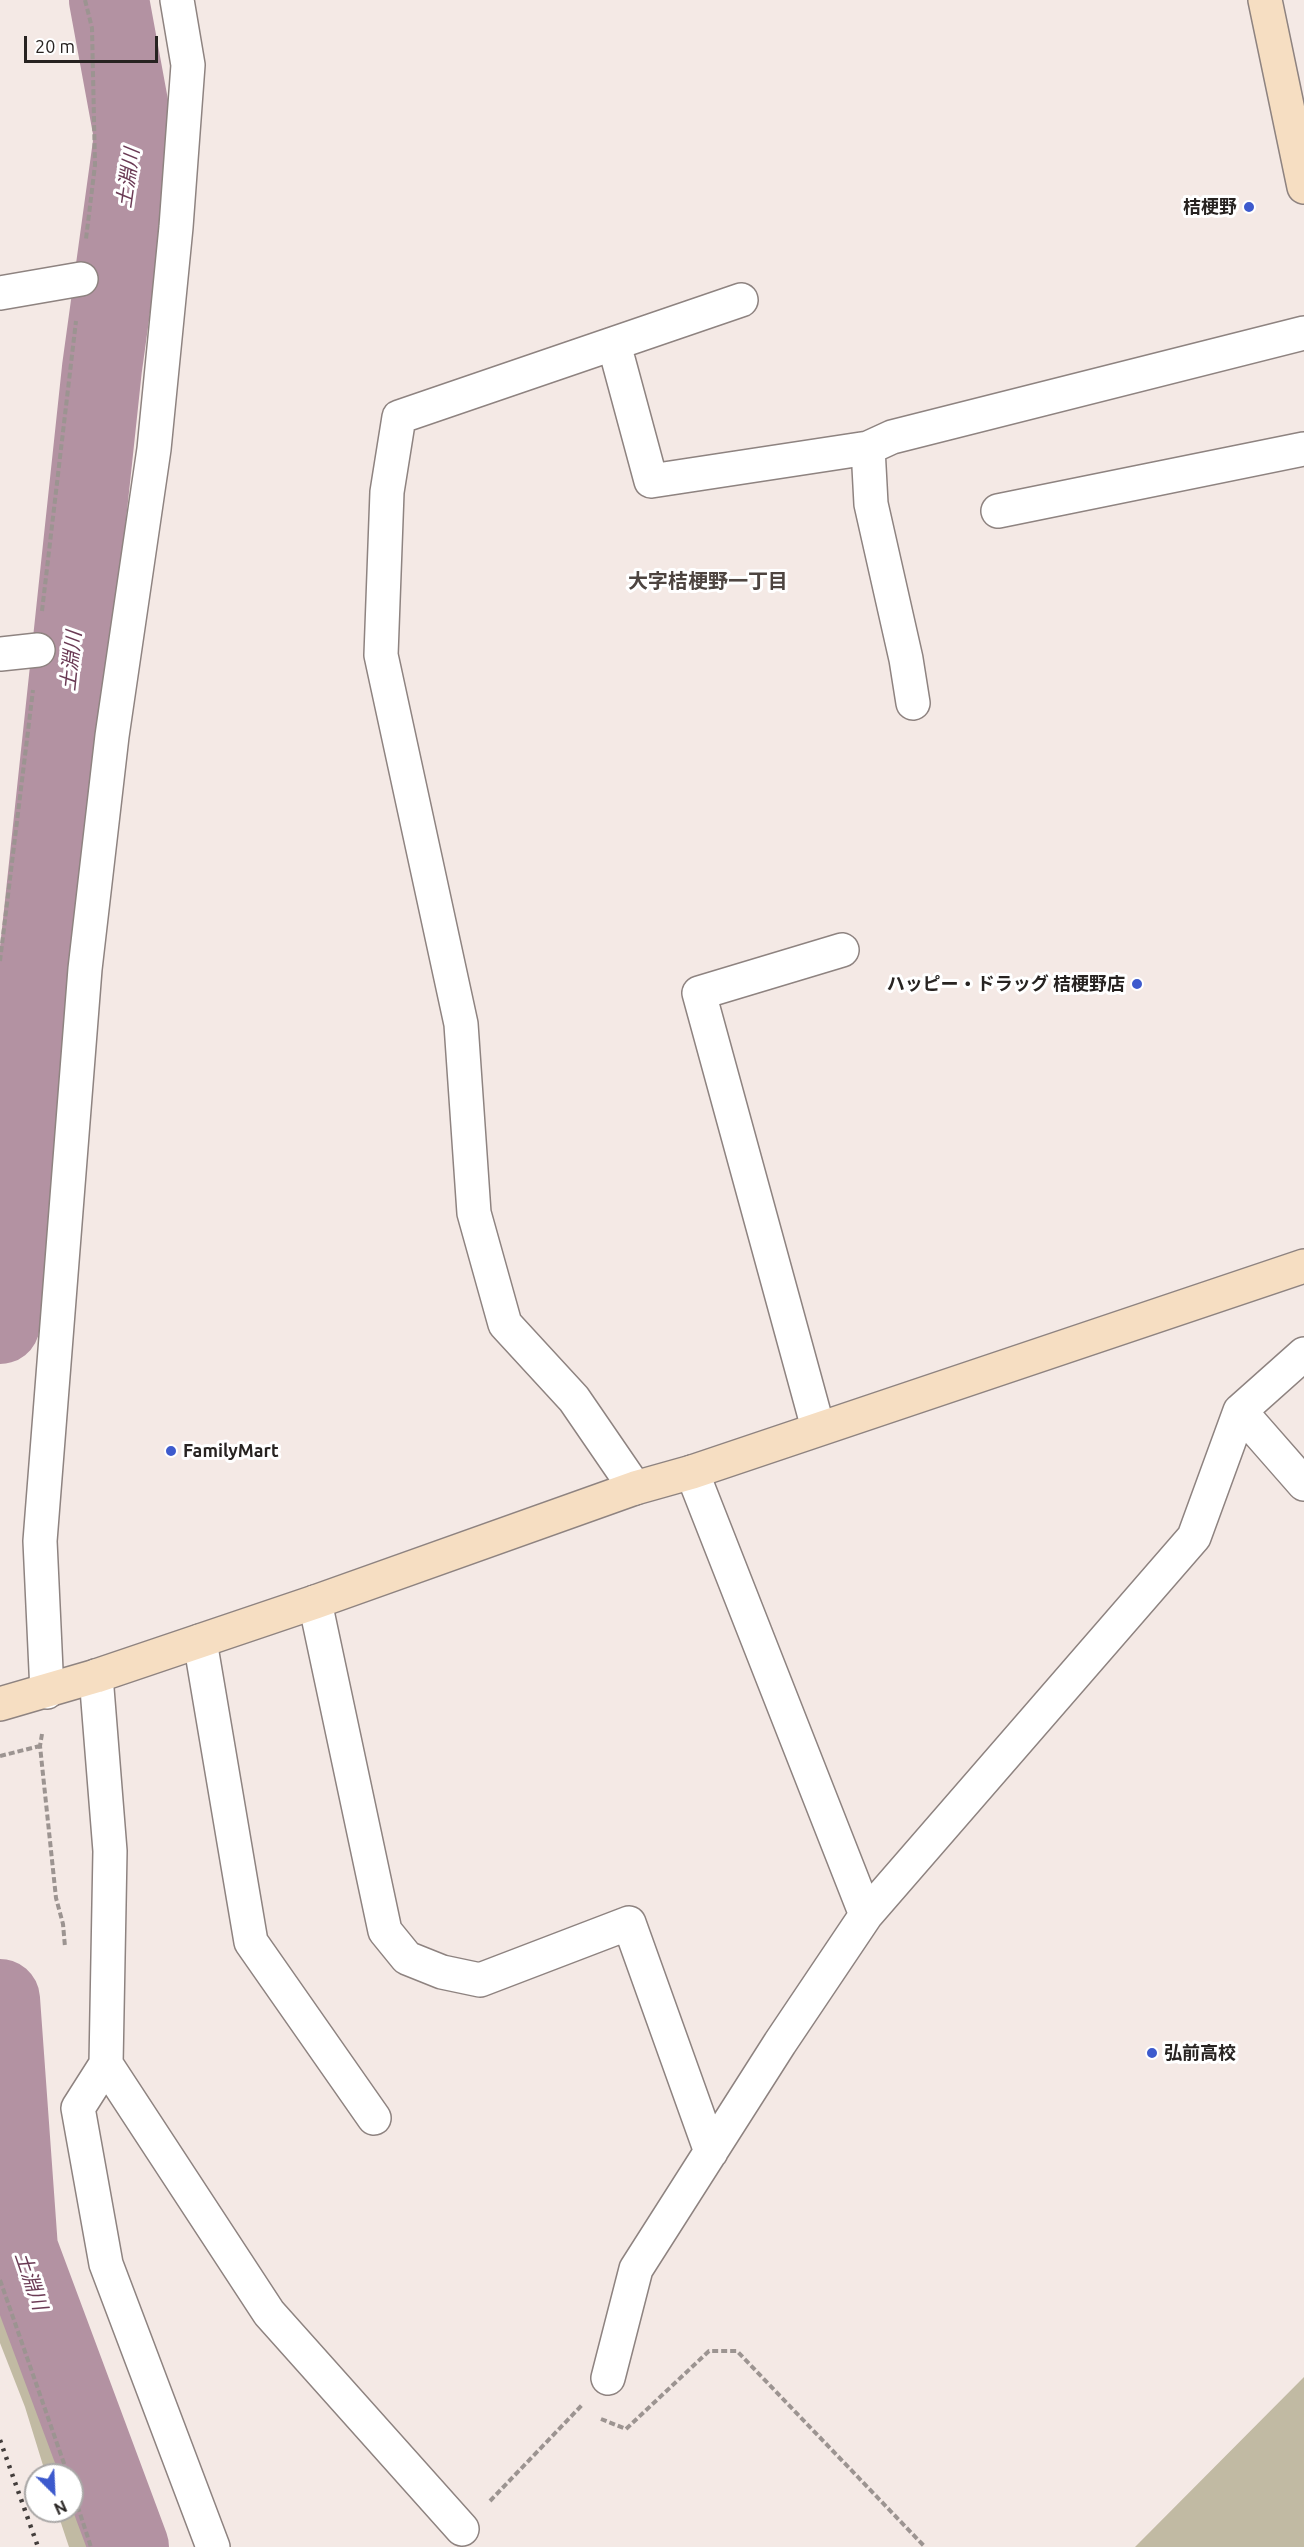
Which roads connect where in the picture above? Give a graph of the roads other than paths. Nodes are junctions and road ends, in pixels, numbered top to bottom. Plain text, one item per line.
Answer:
1 (177, 0) edge
2 (1265, 0) edge
3 (1304, 187) edge
4 (81, 279) road end
5 (0, 293) edge
6 (741, 300) dead end
7 (1304, 333) edge
8 (614, 344) junction
9 (868, 448) junction
10 (1304, 449) edge
11 (998, 511) dead end
12 (38, 650) road end
13 (0, 654) edge
14 (913, 703) dead end
15 (842, 950) dead end
16 (1304, 1266) edge
17 (1304, 1354) edge
18 (1239, 1411) junction
19 (818, 1428) junction
20 (693, 1472) junction
21 (1304, 1484) edge
22 (635, 1488) junction
23 (315, 1602) junction
24 (200, 1641) junction
25 (96, 1676) junction
26 (22, 1698) edge
27 (866, 1915) junction
28 (106, 2064) junction
29 (374, 2118) dead end
30 (711, 2152) junction
31 (608, 2378) road end
32 (462, 2529) road end
33 (213, 2547) edge

1 - 26 street
2 - 3 street
4 - 5 street
6 - 8 street
7 - 9 street
8 - 9 street
8 - 22 street
9 - 14 street
10 - 11 street
12 - 13 street
15 - 19 street
16 - 19 street
17 - 18 street
18 - 21 street
18 - 27 street
19 - 20 street
20 - 22 street
20 - 27 street
22 - 23 street
23 - 24 street
23 - 30 street
24 - 25 street
24 - 29 street
25 - 26 street
25 - 28 street
27 - 30 street
28 - 32 street
28 - 33 street
30 - 31 street

